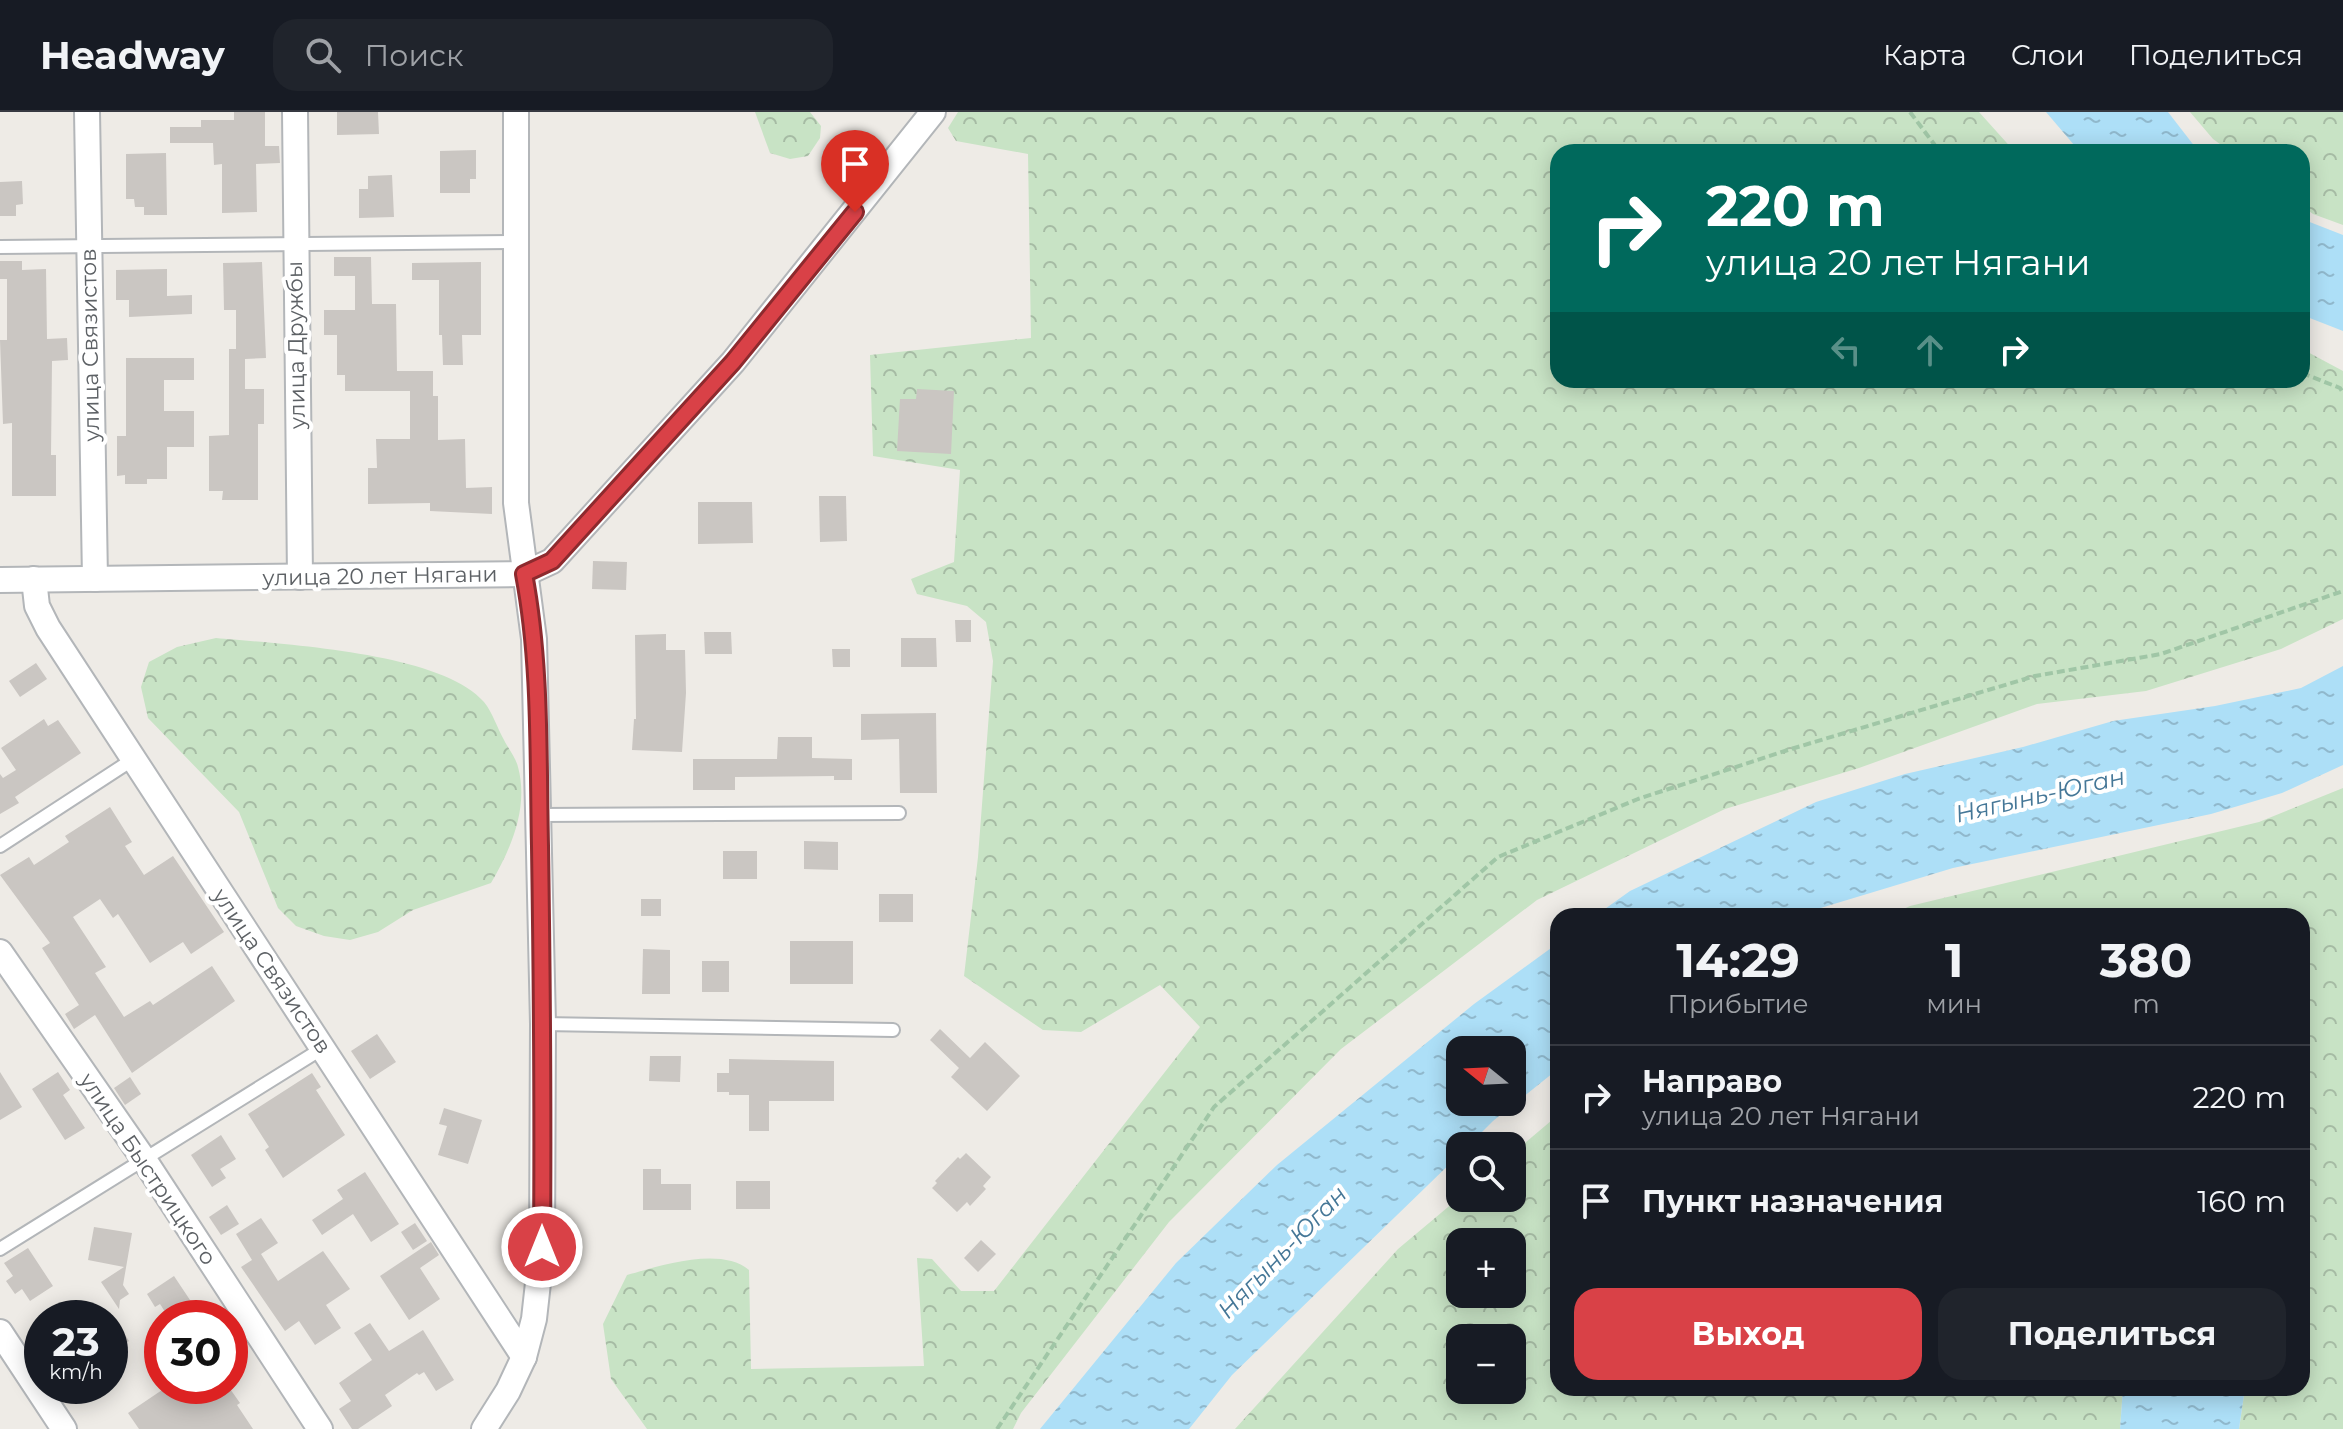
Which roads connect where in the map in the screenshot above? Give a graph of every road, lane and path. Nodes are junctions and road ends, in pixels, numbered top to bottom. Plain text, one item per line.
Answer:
1 (87, 112) edge
2 (295, 112) edge
3 (516, 112) edge
4 (933, 112) edge
5 (1910, 112) edge
6 (1934, 144) edge
7 (515, 242) junction
8 (87, 245) junction
9 (295, 245) junction
10 (0, 247) edge
11 (2310, 376) edge
12 (2343, 393) edge
13 (524, 574) junction
14 (300, 577) junction
15 (34, 579) junction
16 (95, 579) junction
17 (0, 580) edge
18 (2343, 591) edge
19 (132, 760) junction
20 (899, 813) dead end
21 (540, 815) junction
22 (0, 846) edge
23 (0, 952) edge
24 (543, 1024) junction
25 (893, 1030) dead end
26 (323, 1048) junction
27 (143, 1158) junction
28 (0, 1249) edge
29 (0, 1332) edge
30 (524, 1357) junction
31 (64, 1429) edge
32 (320, 1429) edge
33 (484, 1429) edge
34 (997, 1429) edge

1 - 8 street, улица Связистов
2 - 9 street, улица Дружбы
3 - 7 street
4 - 13 street, улица 20 лет Нягани
5 - 6 path
7 - 9 lane
7 - 13 street
8 - 9 lane
8 - 10 lane
8 - 16 street, улица Связистов
9 - 14 street, улица Дружбы
11 - 12 path
13 - 14 street, улица 20 лет Нягани
13 - 21 street
14 - 16 street, улица 20 лет Нягани
15 - 16 street, улица 20 лет Нягани
15 - 17 street, улица 20 лет Нягани
15 - 19 street, улица Связистов
18 - 34 path
19 - 22 lane
19 - 26 street, улица Связистов
20 - 21 lane
21 - 24 street
23 - 27 street, улица Быстрицкого
24 - 25 lane
24 - 30 street
26 - 27 lane
26 - 30 street, улица Связистов
27 - 28 lane
27 - 32 street, улица Быстрицкого
29 - 31 street
30 - 33 street

